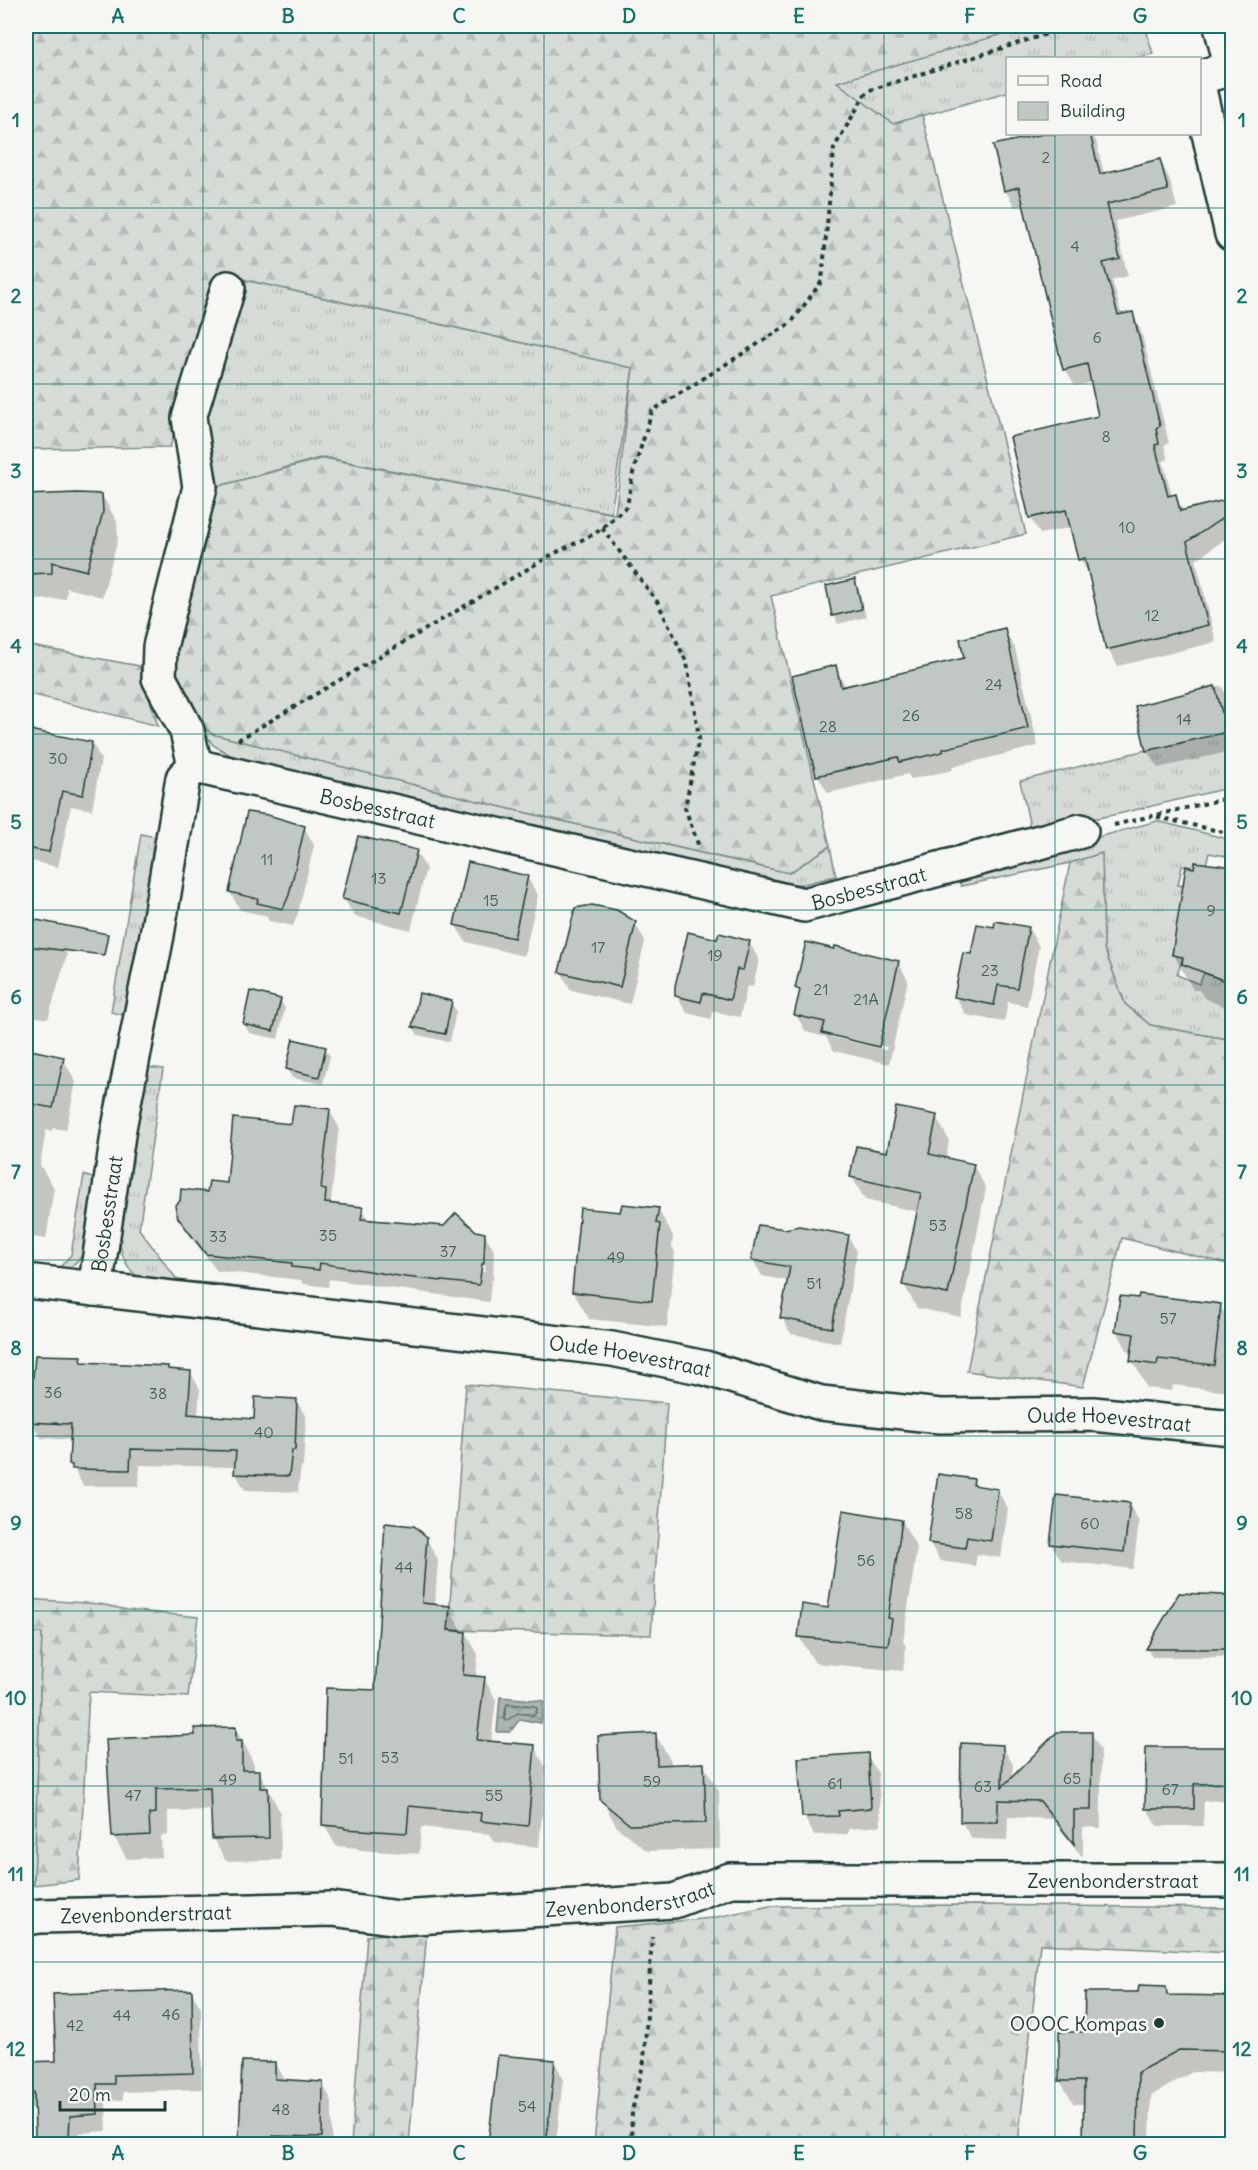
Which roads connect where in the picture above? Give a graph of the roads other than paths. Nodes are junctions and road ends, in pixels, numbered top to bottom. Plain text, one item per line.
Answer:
1 (1221, 26) edge
2 (1201, 77) edge
3 (1201, 97) edge
4 (1233, 234) edge
5 (228, 288) dead end
6 (195, 766) junction
7 (1096, 829) road end
8 (26, 1281) edge
9 (95, 1288) junction
10 (1233, 1428) edge
11 (1233, 1880) edge
12 (26, 1918) edge

1 - 2 street
3 - 4 street
5 - 6 street
6 - 7 street, Bosbesstraat
6 - 9 street, Bosbesstraat
8 - 9 street, Oude Hoevestraat
9 - 10 street, Oude Hoevestraat
11 - 12 street, Zevenbonderstraat

